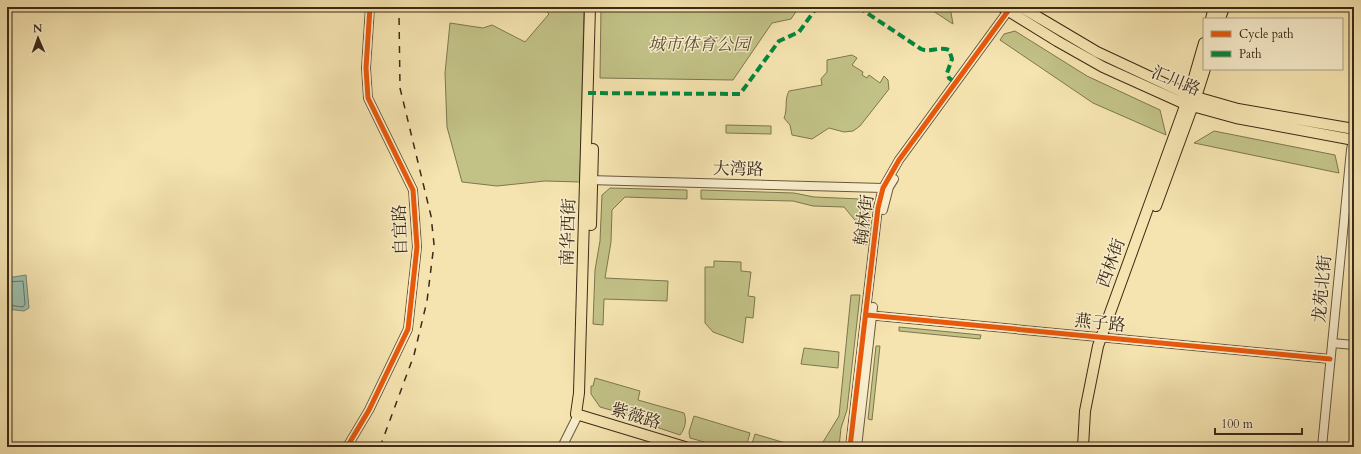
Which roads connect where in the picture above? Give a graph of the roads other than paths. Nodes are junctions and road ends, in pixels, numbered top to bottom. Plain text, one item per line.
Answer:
1 (370, 7) edge
2 (1021, 7) edge
3 (1214, 7) edge
4 (1224, 7) edge
5 (592, 9) edge
6 (1008, 11) edge
7 (1211, 18) edge
8 (1220, 18) edge
9 (1203, 47) edge
10 (1205, 70) edge
11 (1191, 101) junction
12 (1354, 130) edge
13 (1354, 138) edge
14 (590, 180) junction
15 (886, 189) junction
16 (870, 315) junction
17 (1104, 338) junction
18 (1332, 343) junction
19 (1354, 345) edge
20 (1330, 359) junction
21 (580, 416) junction
22 (347, 447) edge
23 (562, 447) edge
24 (684, 447) edge
25 (850, 447) edge
26 (857, 447) edge
27 (1083, 447) edge
28 (1088, 447) edge
29 (1322, 447) edge

1 - 22 street, 自宜路
2 - 11 main road, 汇川路
3 - 7 main road
4 - 8 main road
5 - 14 main road, 南华西街
6 - 11 main road, 汇川路
6 - 15 street, 翰林街
9 - 11 main road
10 - 11 main road
11 - 12 main road, 汇川路
11 - 13 main road, 汇川路
11 - 17 main road, 西林街
13 - 18 street, 龙苑北街
14 - 15 street, 大湾路
14 - 21 main road, 南华西街
15 - 16 street, 翰林街
16 - 17 street, 燕子路
16 - 25 street, 翰林街
16 - 26 street, 翰林街
17 - 20 street, 燕子路
17 - 27 main road, 西林街
17 - 28 main road, 西林街
18 - 19 street
18 - 20 street, 龙苑北街
20 - 29 street, 龙苑北街
21 - 23 street, 南华西街
21 - 24 main road, 紫薇路

